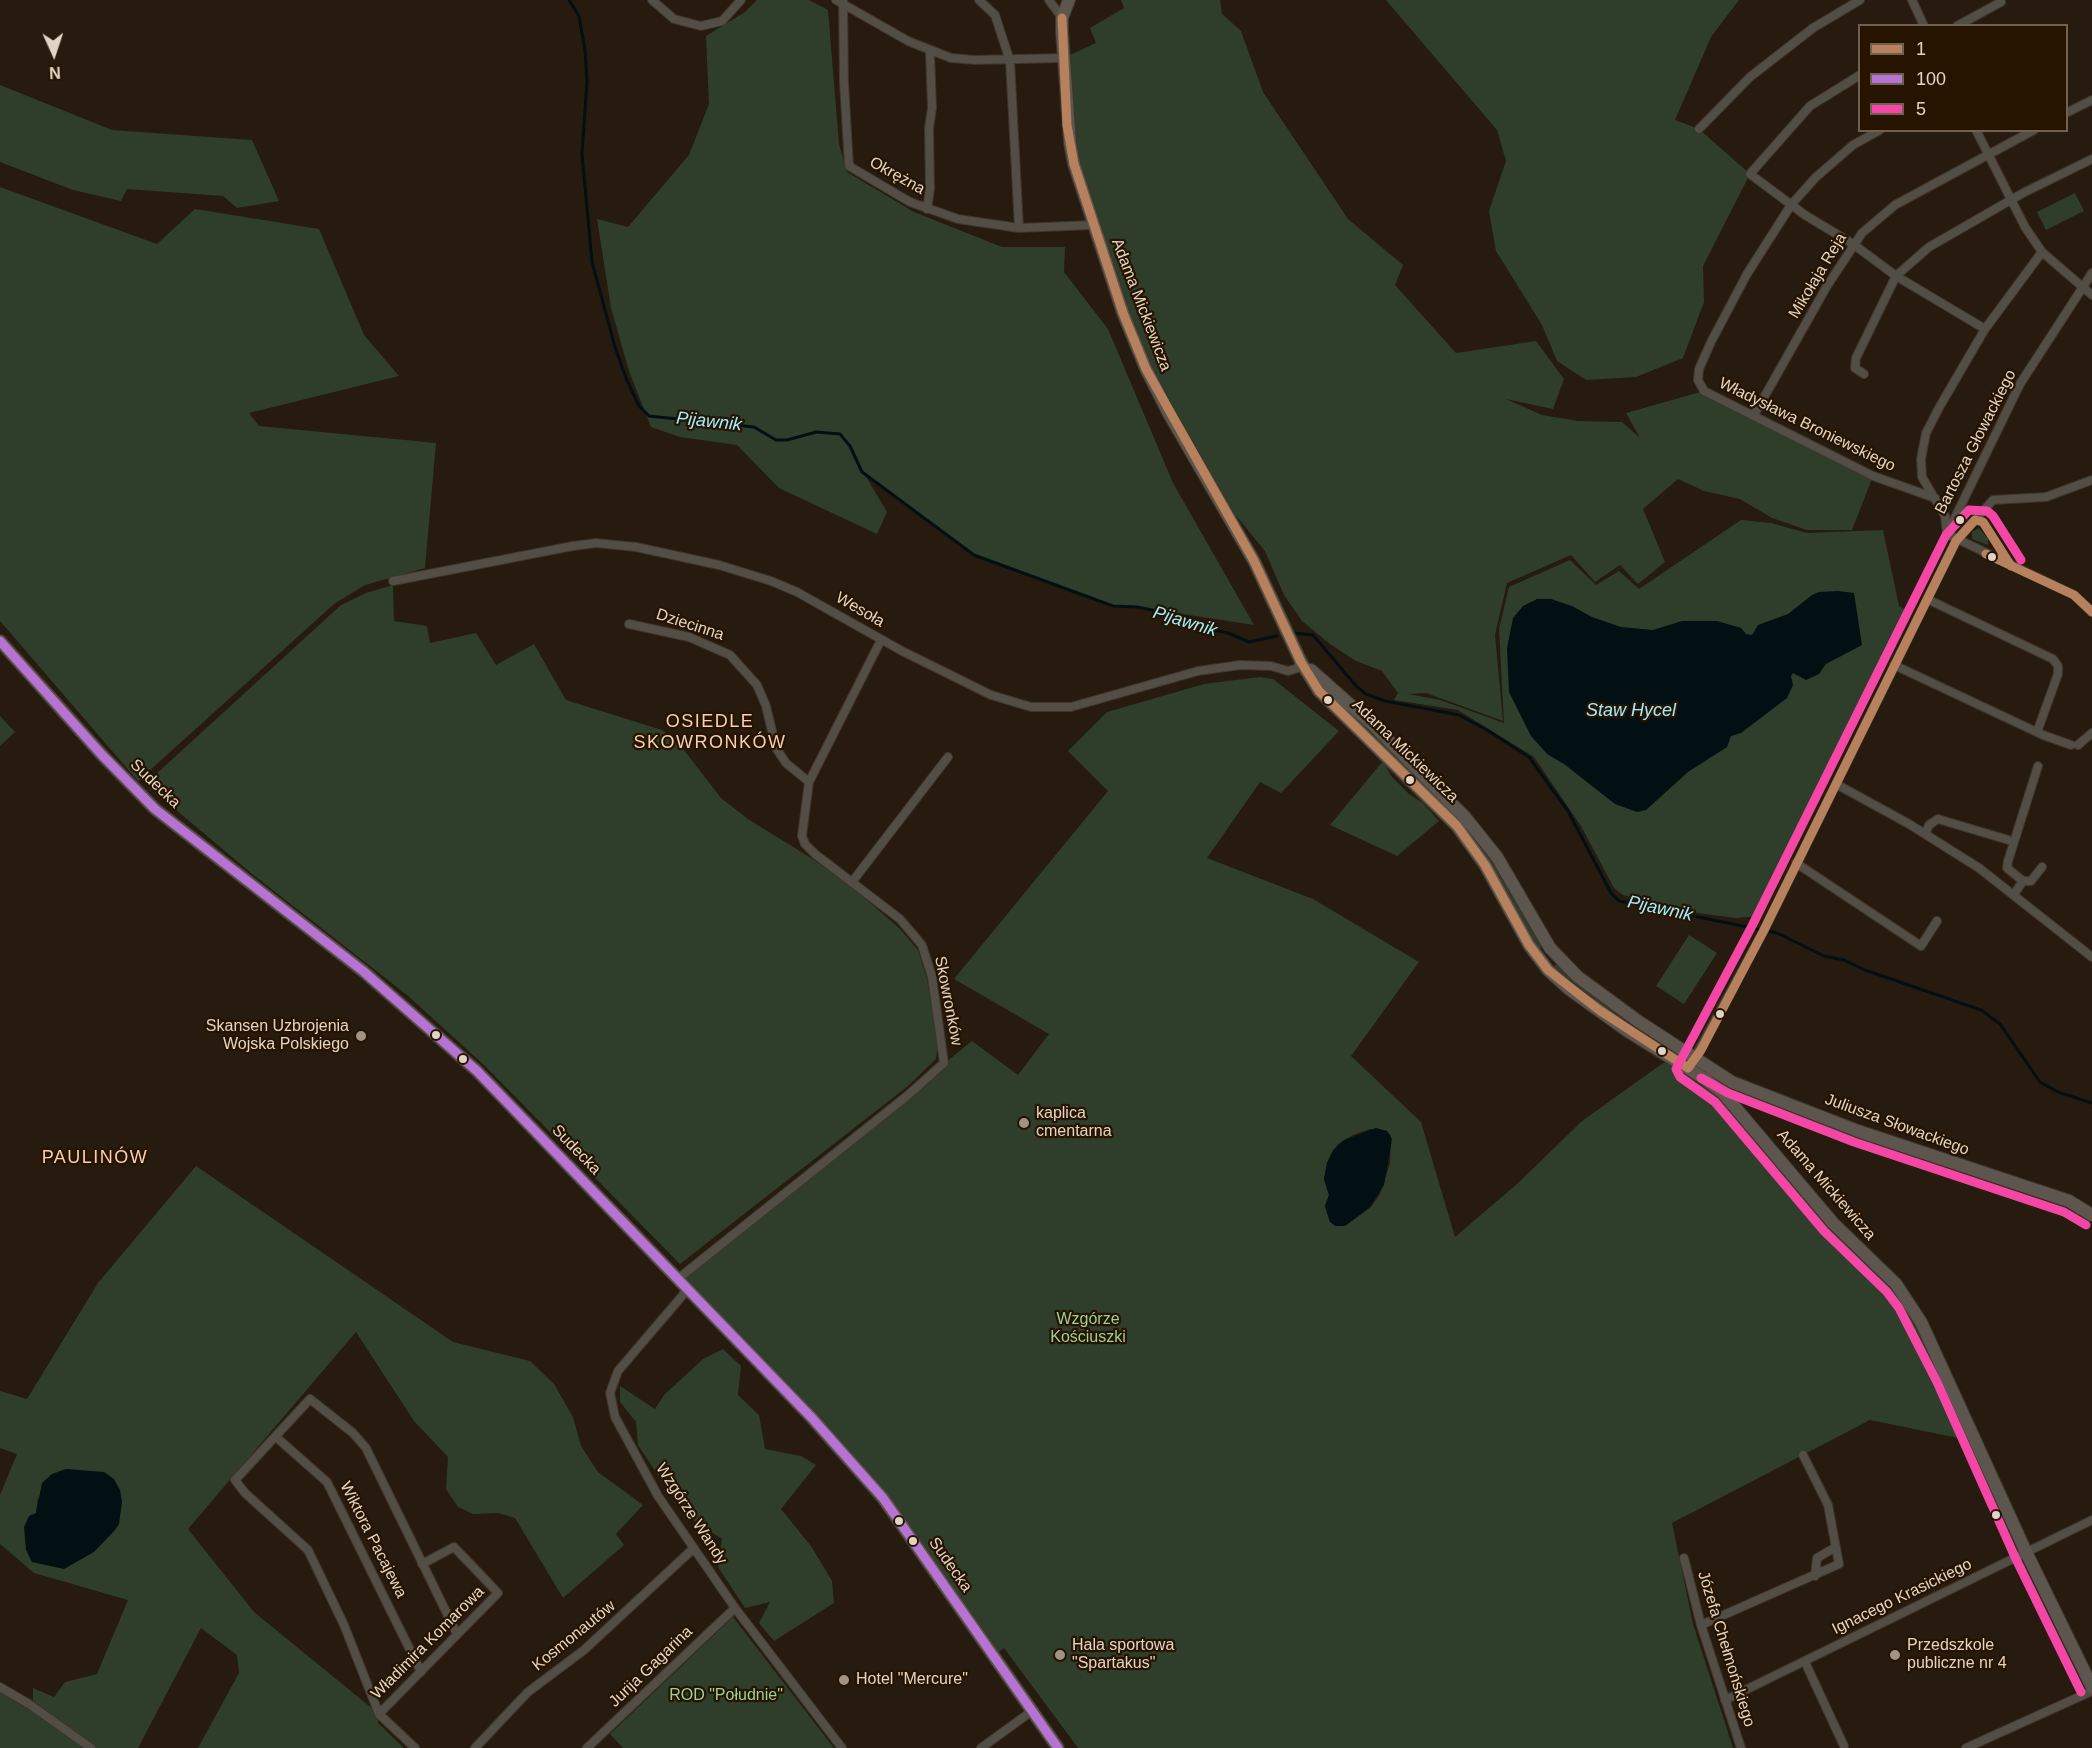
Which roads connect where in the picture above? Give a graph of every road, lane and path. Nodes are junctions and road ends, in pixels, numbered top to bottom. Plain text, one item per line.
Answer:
1 (652, 0) edge
2 (741, 0) edge
3 (979, 0) edge
4 (1049, 0) edge
5 (1069, 0) edge
6 (1860, 0) edge
7 (1912, 0) edge
8 (840, 1) edge
9 (2001, 2) dead end
10 (1062, 18) junction
11 (1923, 24) edge
12 (1961, 24) edge
13 (930, 52) junction
14 (1063, 58) junction
15 (1010, 60) junction
16 (1858, 76) edge
17 (2092, 100) edge
18 (2068, 112) edge
19 (1699, 129) dead end
20 (1876, 132) edge
21 (1977, 132) edge
22 (2030, 132) edge
23 (1988, 154) junction
24 (2092, 159) edge
25 (2012, 201) junction
26 (1791, 205) junction
27 (927, 209) junction
28 (1093, 225) junction
29 (1019, 228) junction
30 (1853, 244) junction
31 (2042, 252) junction
32 (2092, 273) edge
33 (1896, 276) junction
34 (2083, 288) junction
35 (2092, 295) edge
36 (1985, 329) junction
37 (1864, 374) dead end
38 (1754, 415) junction
39 (2092, 480) edge
40 (1935, 498) junction
41 (1947, 534) junction
42 (1956, 541) junction
43 (393, 581) dead end
44 (1927, 599) junction
45 (2092, 612) edge
46 (629, 624) dead end
47 (0, 640) edge
48 (881, 640) junction
49 (1301, 662) junction
50 (1894, 665) junction
51 (2037, 732) junction
52 (2092, 733) edge
53 (948, 757) dead end
54 (2038, 766) dead end
55 (809, 782) junction
56 (1836, 784) junction
57 (1925, 834) junction
58 (2012, 841) junction
59 (1796, 863) junction
60 (2042, 867) dead end
61 (2023, 881) junction
62 (852, 882) junction
63 (2014, 894) junction
64 (1937, 921) dead end
65 (2092, 957) edge
66 (1691, 1064) junction
67 (1732, 1082) junction
68 (1723, 1094) junction
69 (2092, 1215) edge
70 (679, 1278) junction
71 (688, 1289) junction
72 (276, 1437) junction
73 (1803, 1455) dead end
74 (2092, 1520) edge
75 (1836, 1546) junction
76 (694, 1548) junction
77 (2026, 1552) junction
78 (1684, 1558) dead end
79 (422, 1564) junction
80 (1815, 1576) junction
81 (735, 1608) junction
82 (1701, 1625) junction
83 (457, 1634) junction
84 (1805, 1662) junction
85 (421, 1672) junction
86 (0, 1687) edge
87 (2092, 1689) edge
88 (1725, 1700) junction
89 (1032, 1711) junction
90 (379, 1714) junction
91 (1845, 1746) dead end
92 (91, 1748) edge
93 (415, 1748) edge
94 (475, 1748) edge
95 (587, 1748) edge
96 (842, 1748) edge
97 (981, 1748) edge
98 (1058, 1748) edge
99 (1741, 1748) edge
100 (1966, 1748) edge

1 - 2 street
3 - 15 street
4 - 10 street
5 - 10 street, Adama Mickiewicza
6 - 19 street
7 - 11 street
8 - 13 street, Okrężna
8 - 27 street, Okrężna
9 - 12 street
10 - 14 street, Adama Mickiewicza
13 - 15 street, Okrężna
13 - 27 street
14 - 15 street, Okrężna
14 - 28 street, Adama Mickiewicza
15 - 29 street
16 - 26 street
17 - 18 street
20 - 26 street, Władysława Broniewskiego
21 - 23 street
22 - 23 street, Mikołaja Reja
23 - 25 street
23 - 30 street, Mikołaja Reja
24 - 25 street
25 - 31 street
25 - 33 street
26 - 30 street
26 - 38 street, Władysława Broniewskiego
27 - 29 street, Okrężna
28 - 29 street, Okrężna
28 - 49 street, Adama Mickiewicza
30 - 33 street
30 - 38 street, Mikołaja Reja
31 - 34 street
31 - 36 street
32 - 34 street, Bartosza Głowackiego
33 - 36 street
33 - 37 street
34 - 35 street
34 - 41 street, Bartosza Głowackiego
36 - 40 street
38 - 40 street, Władysława Broniewskiego
39 - 42 street, Bartosza Głowackiego
40 - 41 street
41 - 42 street
42 - 44 street, Bartosza Głowackiego
42 - 45 street
43 - 48 street, Wesoła
44 - 50 street, Bartosza Głowackiego
44 - 51 street
46 - 55 street, Dziecinna
47 - 70 street, Sudecka
48 - 49 street, Wesoła
48 - 55 street, Skowronków
49 - 66 street, Adama Mickiewicza
50 - 51 street
50 - 56 street, Bartosza Głowackiego
51 - 52 street
53 - 62 street
54 - 58 street
55 - 62 street, Skowronków
56 - 57 street
56 - 59 street, Bartosza Głowackiego
57 - 58 street
57 - 63 street
58 - 61 street
59 - 64 street
59 - 66 street, Bartosza Głowackiego
60 - 61 street
61 - 63 street
62 - 70 street, Skowronków
63 - 65 street
66 - 67 street, Juliusza Słowackiego
66 - 68 street, Adama Mickiewicza
67 - 68 street
67 - 69 street, Juliusza Słowackiego
68 - 77 street, Adama Mickiewicza
70 - 71 street, Sudecka
71 - 76 street, Wzgórze Wandy
71 - 89 street, Sudecka
72 - 79 street
72 - 85 street, Wiktora Pacajewa
72 - 90 street
73 - 75 street
74 - 77 street, Ignacego Krasickiego
75 - 80 street
75 - 80 street
76 - 81 street, Wzgórze Wandy
76 - 94 street, Kosmonautów
77 - 84 street, Ignacego Krasickiego
77 - 87 street, Adama Mickiewicza
78 - 82 street, Józefa Chełmońskiego
79 - 83 street
79 - 83 street, Władimira Komarowa
80 - 82 street
81 - 95 street, Jurija Gagarina
81 - 96 street, Wzgórze Wandy
82 - 88 street, Józefa Chełmońskiego
83 - 85 street, Władimira Komarowa
84 - 88 street, Ignacego Krasickiego
84 - 91 street
85 - 90 street, Władimira Komarowa
86 - 92 street
87 - 100 street
88 - 99 street, Józefa Chełmońskiego
89 - 97 street
89 - 98 street, Sudecka
90 - 93 street

